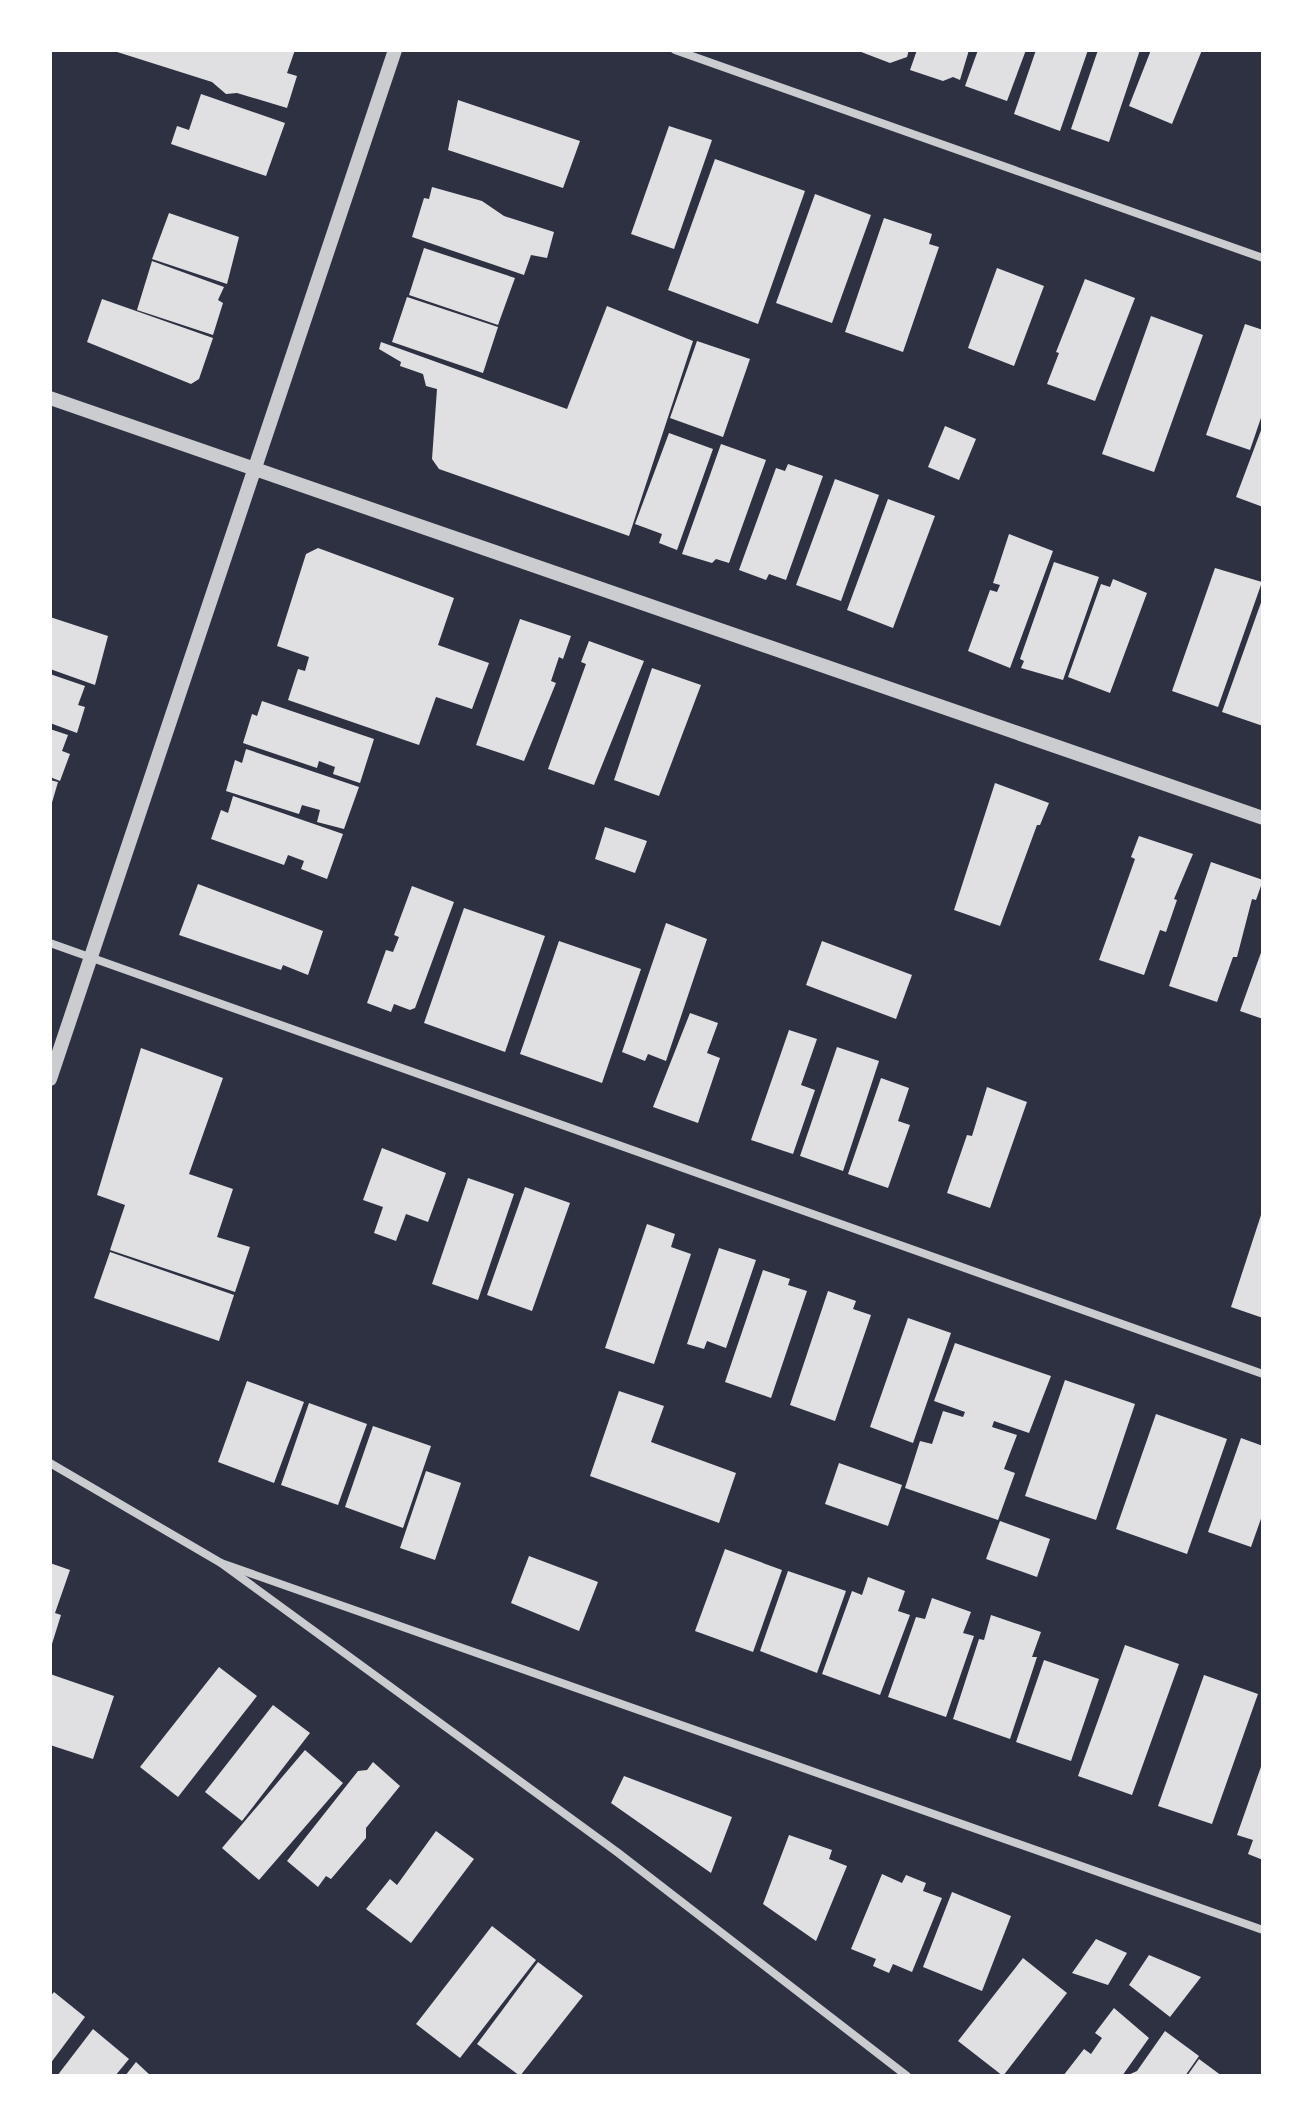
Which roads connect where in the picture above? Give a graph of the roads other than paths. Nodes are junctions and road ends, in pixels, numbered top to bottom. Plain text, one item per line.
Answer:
1 (395, 50) edge
2 (675, 50) edge
3 (1263, 258) edge
4 (50, 398) edge
5 (255, 469) junction
6 (1263, 818) edge
7 (50, 943) edge
8 (91, 957) junction
9 (50, 1079) edge
10 (1263, 1374) edge
11 (50, 1463) edge
12 (221, 1563) junction
13 (1263, 1930) edge
14 (907, 2076) edge

1 - 5 street
2 - 3 street
4 - 5 street
5 - 6 street
5 - 8 street
7 - 8 street
8 - 9 street
8 - 10 street
11 - 12 street
12 - 13 street
12 - 14 street

